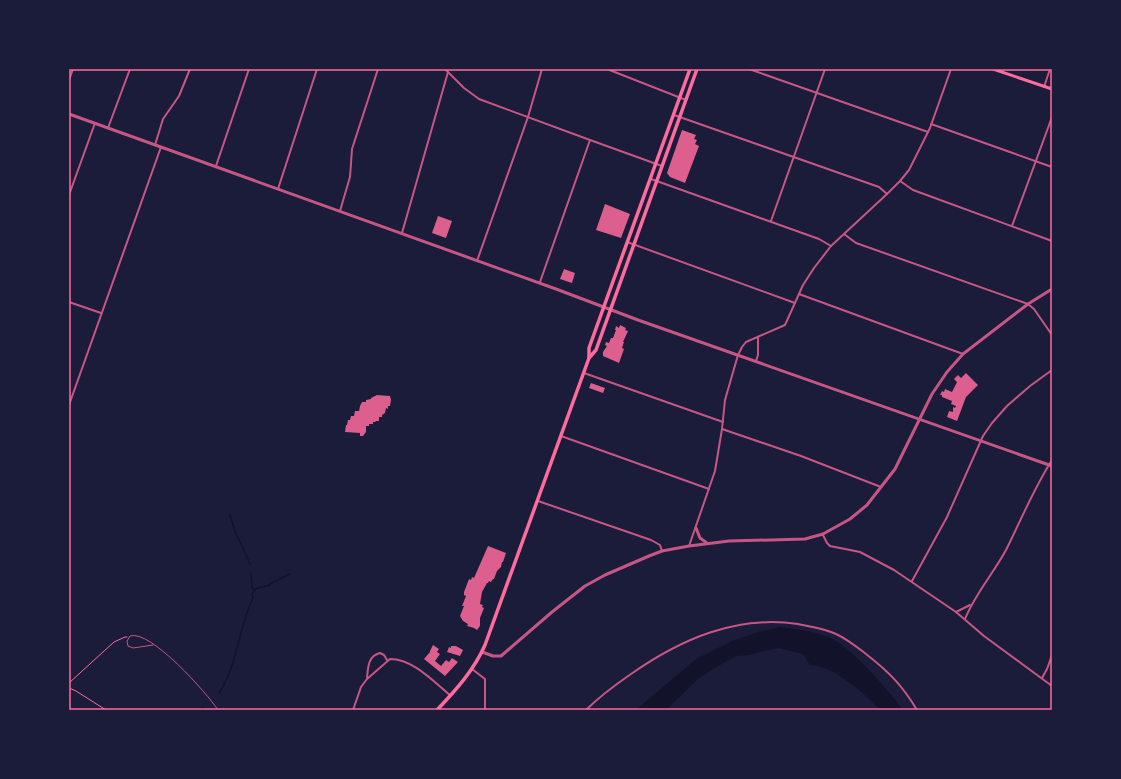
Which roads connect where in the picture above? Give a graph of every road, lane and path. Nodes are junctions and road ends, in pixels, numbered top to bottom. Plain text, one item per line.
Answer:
1 (73, 69) edge
2 (130, 69) edge
3 (190, 69) edge
4 (249, 69) edge
5 (317, 69) edge
6 (378, 69) edge
7 (445, 69) edge
8 (542, 69) edge
9 (607, 69) edge
10 (690, 69) edge
11 (697, 69) edge
12 (749, 69) edge
13 (825, 69) edge
14 (951, 69) edge
15 (993, 69) edge
16 (1050, 69) edge
17 (448, 72) junction
18 (69, 80) edge
19 (1044, 87) junction
20 (1052, 89) edge
21 (817, 93) junction
22 (680, 98) junction
23 (686, 100) junction
24 (69, 114) edge
25 (674, 115) junction
26 (528, 117) junction
27 (680, 117) junction
28 (1052, 118) edge
29 (95, 123) junction
30 (931, 124) junction
31 (108, 128) junction
32 (928, 132) junction
33 (590, 140) junction
34 (155, 145) junction
35 (161, 147) junction
36 (794, 157) junction
37 (1036, 161) junction
38 (656, 164) junction
39 (216, 166) junction
40 (662, 166) junction
41 (1052, 167) edge
42 (651, 179) junction
43 (657, 181) junction
44 (900, 181) junction
45 (278, 189) junction
46 (887, 194) junction
47 (69, 195) edge
48 (340, 211) junction
49 (771, 221) junction
50 (1012, 226) junction
51 (402, 233) junction
52 (844, 234) junction
53 (1052, 241) edge
54 (627, 242) junction
55 (634, 245) junction
56 (831, 246) junction
57 (478, 261) junction
58 (539, 283) junction
59 (1052, 289) edge
60 (798, 294) junction
61 (69, 302) edge
62 (795, 303) junction
63 (1028, 304) junction
64 (603, 307) junction
65 (611, 310) junction
66 (101, 313) junction
67 (1052, 335) edge
68 (758, 336) junction
69 (963, 354) junction
70 (738, 355) junction
71 (589, 358) junction
72 (756, 361) junction
73 (1052, 370) edge
74 (584, 373) junction
75 (69, 405) edge
76 (918, 419) junction
77 (723, 422) junction
78 (722, 429) junction
79 (561, 436) junction
80 (980, 440) junction
81 (1052, 460) edge
82 (1050, 466) edge
83 (881, 487) junction
84 (709, 489) junction
85 (538, 502) junction
86 (696, 528) junction
87 (823, 534) junction
88 (708, 544) junction
89 (689, 546) junction
90 (662, 551) junction
91 (912, 581) junction
92 (971, 604) junction
93 (956, 612) junction
94 (965, 619) junction
95 (128, 637) junction
96 (153, 645) junction
97 (482, 652) junction
98 (1052, 655) edge
99 (387, 660) junction
100 (472, 669) junction
101 (1042, 678) junction
102 (367, 679) junction
103 (69, 683) edge
104 (1052, 686) edge
105 (69, 688) edge
106 (451, 695) junction
107 (106, 710) edge
108 (218, 710) edge
109 (353, 710) edge
110 (437, 710) edge
111 (485, 710) edge
112 (586, 710) edge
113 (917, 710) edge

1 - 18 street
2 - 31 street
3 - 34 street
4 - 39 street
5 - 45 street
6 - 48 street
7 - 17 street
8 - 26 street
9 - 22 street
10 - 22 main road
11 - 23 main road
12 - 21 street
13 - 21 street
14 - 30 street
15 - 19 main road
16 - 19 street
17 - 26 street
17 - 51 street
19 - 20 main road
21 - 32 street
21 - 36 street
22 - 23 street
22 - 25 main road
23 - 27 main road
24 - 29 street
25 - 27 street
25 - 38 main road
26 - 33 street
26 - 57 street
27 - 36 street
27 - 40 main road
28 - 37 street
29 - 31 street
29 - 47 street
30 - 32 street
30 - 37 street
31 - 34 street
32 - 44 street
33 - 38 street
33 - 58 street
34 - 35 street
35 - 39 street
35 - 66 street
36 - 46 street
36 - 49 street
37 - 41 street
37 - 50 street
38 - 40 street
38 - 42 main road
39 - 45 street
40 - 43 main road
42 - 43 street
42 - 54 main road
43 - 49 street
43 - 55 main road
44 - 46 street
44 - 50 street
45 - 48 street
46 - 52 street
48 - 51 street
49 - 56 street
50 - 53 street
51 - 57 street
52 - 56 street
52 - 63 street
54 - 55 street
54 - 64 main road
55 - 62 street
55 - 65 main road
56 - 60 street
57 - 58 street
58 - 64 street
59 - 63 street
60 - 62 street
60 - 69 street
61 - 66 street
62 - 68 street
63 - 67 street
63 - 69 street
64 - 65 street
64 - 71 main road
65 - 70 street
65 - 71 main road
66 - 75 street
68 - 70 street
68 - 72 street
69 - 76 street
70 - 72 street
70 - 77 street
71 - 74 main road
72 - 76 street
73 - 80 street
74 - 77 street
74 - 79 main road
76 - 80 street
76 - 83 street
77 - 78 street
78 - 83 street
78 - 84 street
79 - 84 street
79 - 85 main road
80 - 82 street
80 - 91 street
81 - 82 street
82 - 92 street
83 - 87 street
84 - 86 street
85 - 90 street
85 - 97 main road
86 - 88 street
86 - 89 street
87 - 88 street
87 - 91 street
88 - 89 street
89 - 90 street
90 - 97 street
91 - 93 street
92 - 93 street
92 - 94 street
93 - 94 street
94 - 101 street
95 - 96 lane
95 - 96 lane
95 - 103 path
96 - 108 lane
97 - 100 main road
98 - 101 street
99 - 102 street
99 - 102 street
99 - 106 street
100 - 106 main road
100 - 111 street
101 - 104 street
102 - 109 street
105 - 107 path
106 - 110 main road
112 - 113 street

